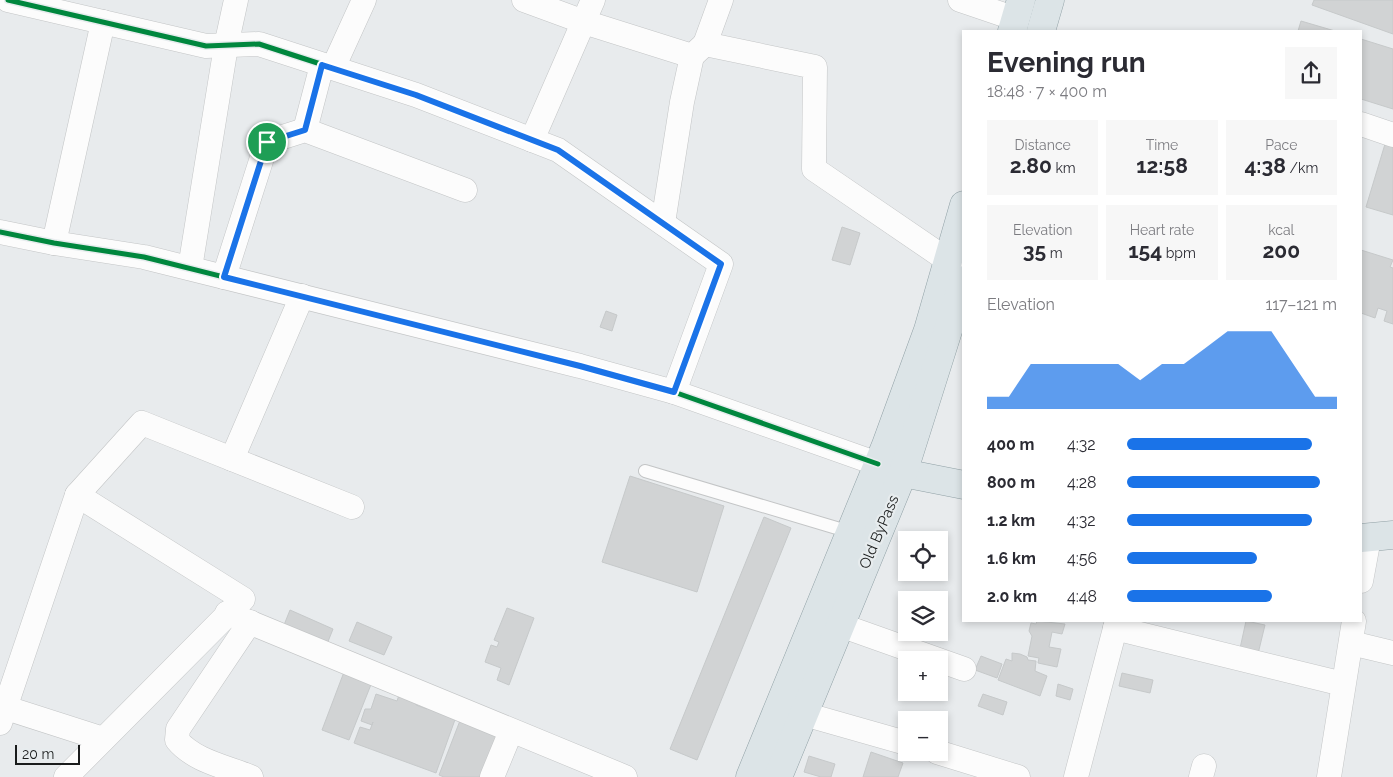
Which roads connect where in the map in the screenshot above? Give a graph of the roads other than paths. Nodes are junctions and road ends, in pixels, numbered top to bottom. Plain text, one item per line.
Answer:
1 (6, 0) edge
2 (236, 0) edge
3 (364, 0) edge
4 (524, 0) edge
5 (594, 0) edge
6 (721, 0) edge
7 (960, 0) edge
8 (1050, 0) edge
9 (0, 14) edge
10 (1016, 17) edge
11 (103, 22) junction
12 (584, 22) junction
13 (1041, 30) edge
14 (226, 46) junction
15 (699, 50) junction
16 (328, 67) junction
17 (1362, 124) edge
18 (305, 130) junction
19 (1393, 135) edge
20 (532, 140) junction
21 (465, 190) dead end
22 (663, 223) junction
23 (962, 225) edge
24 (0, 232) edge
25 (54, 243) junction
26 (190, 268) junction
27 (224, 277) junction
28 (956, 285) edge
29 (302, 296) junction
30 (674, 392) junction
31 (232, 459) junction
32 (878, 464) junction
33 (645, 471) dead end
34 (903, 473) junction
35 (962, 485) edge
36 (77, 495) junction
37 (352, 507) dead end
38 (850, 532) junction
39 (1374, 537) edge
40 (1362, 579) edge
41 (227, 613) junction
42 (250, 622) junction
43 (1116, 624) edge
44 (840, 625) junction
45 (1353, 632) edge
46 (1393, 653) edge
47 (964, 669) dead end
48 (1343, 684) junction
49 (2, 712) edge
50 (804, 714) junction
51 (511, 731) junction
52 (103, 739) junction
53 (898, 741) edge
54 (948, 755) edge
55 (66, 777) edge
56 (251, 777) edge
57 (492, 777) edge
58 (625, 777) edge
59 (750, 777) edge
60 (778, 777) edge
61 (1018, 777) edge
62 (1076, 777) edge
63 (1329, 777) edge

1 - 9 street
1 - 11 street
2 - 14 street
3 - 16 street
4 - 12 street
5 - 12 street
6 - 15 street
7 - 10 street
8 - 13 main road
11 - 14 street
11 - 25 street
12 - 15 street
12 - 20 street
14 - 16 street
14 - 26 street
15 - 22 street
15 - 28 street
16 - 18 street
16 - 20 street
17 - 19 street
18 - 21 street
18 - 27 street
20 - 22 street
22 - 30 street
23 - 28 main road
24 - 25 street
25 - 26 street
26 - 27 street
27 - 29 street
28 - 32 main road
28 - 34 main road, Old ByPass
29 - 30 street
29 - 31 street
30 - 32 street
31 - 36 street
31 - 37 street
32 - 34 main road
32 - 38 main road
33 - 38 lane
34 - 35 main road
34 - 44 main road, Old ByPass
36 - 41 street
36 - 49 street
38 - 59 main road
39 - 40 street
41 - 42 street
41 - 52 street
42 - 51 street
42 - 56 street
43 - 48 street
43 - 62 street
44 - 47 street
44 - 50 main road, Old ByPass
45 - 46 street
45 - 48 street
48 - 63 street
49 - 52 street
50 - 53 street
50 - 60 main road, Old ByPass
51 - 57 street
51 - 58 street
52 - 55 street
54 - 61 street

